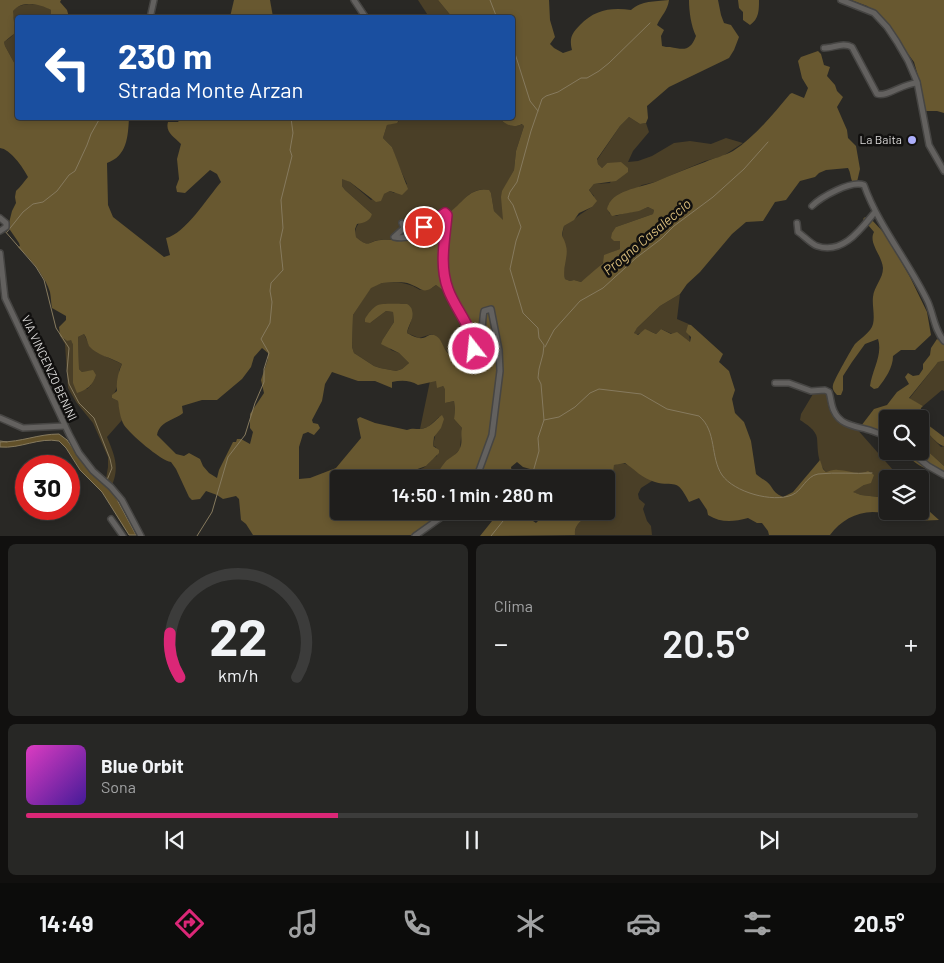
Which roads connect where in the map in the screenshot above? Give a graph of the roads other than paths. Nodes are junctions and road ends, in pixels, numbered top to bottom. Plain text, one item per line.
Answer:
1 (154, 0) edge
2 (354, 0) edge
3 (841, 0) edge
4 (151, 15) edge
5 (364, 15) edge
6 (824, 48) dead end
7 (917, 84) junction
8 (944, 171) edge
9 (812, 206) dead end
10 (875, 212) junction
11 (0, 218) edge
12 (402, 223) dead end
13 (797, 223) dead end
14 (0, 231) edge
15 (0, 253) edge
16 (0, 292) edge
17 (5, 298) junction
18 (944, 341) edge
19 (775, 383) dead end
20 (0, 418) edge
21 (65, 426) junction
22 (879, 435) edge
23 (921, 460) edge
24 (479, 470) edge
25 (944, 474) edge
26 (111, 519) dead end
27 (437, 520) edge
28 (123, 536) edge
29 (141, 536) edge
30 (415, 536) edge

1 - 4 street
2 - 5 street
3 - 7 street
6 - 7 street
7 - 8 street
9 - 10 street
10 - 13 street
10 - 18 street
11 - 14 street
12 - 24 street
15 - 17 street, VIA VINCENZO BENINI
16 - 17 street
17 - 21 street, VIA VINCENZO BENINI
19 - 22 street
20 - 21 street
21 - 29 street, VIA VINCENZO BENINI
23 - 25 street
26 - 28 street
27 - 30 street

